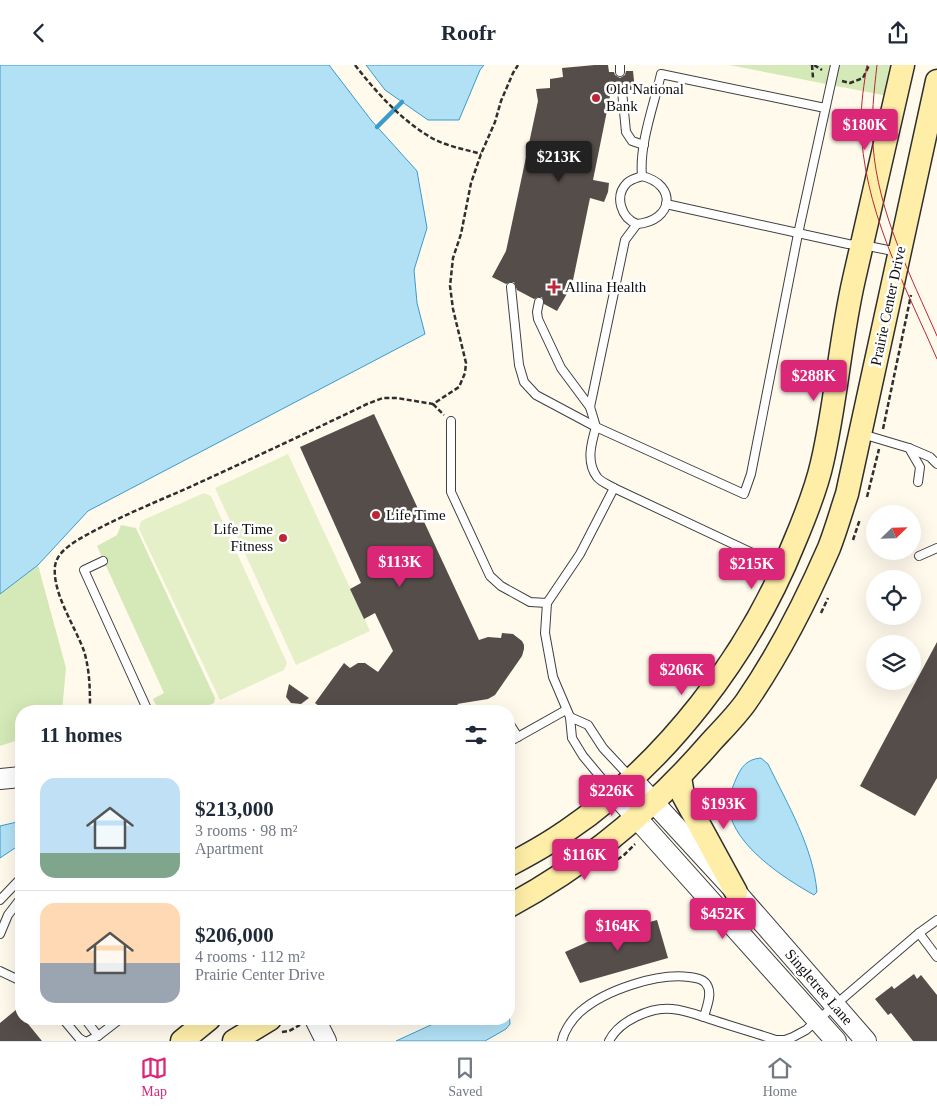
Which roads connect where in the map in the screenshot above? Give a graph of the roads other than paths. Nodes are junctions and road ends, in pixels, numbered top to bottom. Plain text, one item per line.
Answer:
1 (657, 65) edge
2 (835, 65) edge
3 (904, 65) edge
4 (661, 74) junction
5 (937, 81) edge
6 (622, 91) dead end
7 (825, 108) junction
8 (644, 145) junction
9 (642, 176) junction
10 (666, 205) junction
11 (637, 224) junction
12 (798, 234) junction
13 (863, 245) junction
14 (900, 253) junction
15 (511, 287) dead end
16 (539, 302) dead end
17 (590, 407) junction
18 (451, 421) road end
19 (596, 427) junction
20 (860, 433) junction
21 (910, 449) junction
22 (937, 464) edge
23 (918, 482) dead end
24 (614, 488) junction
25 (937, 548) edge
26 (921, 555) edge
27 (103, 561) dead end
28 (784, 567) junction
29 (547, 603) junction
30 (145, 705) edge
31 (568, 713) junction
32 (515, 732) edge
33 (518, 737) junction
34 (515, 739) edge
35 (680, 777) junction
36 (15, 778) edge
37 (0, 779) edge
38 (632, 779) junction
39 (615, 794) junction
40 (654, 803) junction
41 (635, 817) junction
42 (515, 862) edge
43 (15, 884) edge
44 (736, 892) junction
45 (0, 900) edge
46 (515, 903) edge
47 (15, 906) edge
48 (937, 920) edge
49 (919, 933) junction
50 (0, 934) edge
51 (937, 957) edge
52 (0, 971) edge
53 (15, 978) edge
54 (835, 1005) junction
55 (704, 1017) junction
56 (819, 1020) junction
57 (68, 1025) edge
58 (90, 1025) edge
59 (112, 1025) edge
60 (202, 1025) edge
61 (312, 1025) edge
62 (273, 1028) edge
63 (98, 1036) junction
64 (84, 1041) edge
65 (88, 1041) edge
66 (182, 1041) edge
67 (234, 1041) edge
68 (326, 1041) edge
69 (562, 1041) edge
70 (609, 1041) edge
71 (836, 1041) edge
72 (866, 1041) edge

1 - 4 lane
2 - 7 lane
3 - 13 main road
4 - 7 lane
4 - 8 lane
5 - 14 main road, Prairie Center Drive
6 - 8 lane
7 - 12 lane
8 - 9 lane
9 - 10 lane
9 - 11 lane
10 - 11 lane
10 - 12 lane
11 - 17 lane
12 - 13 lane
12 - 19 lane
13 - 14 lane
13 - 28 main road
14 - 20 main road, Prairie Center Drive
15 - 19 lane
16 - 17 lane
17 - 19 lane
18 - 29 lane
19 - 24 lane
20 - 21 lane
20 - 35 main road, Prairie Center Drive
21 - 22 lane
21 - 23 lane
24 - 28 lane
24 - 29 lane
25 - 26 lane
27 - 30 lane
28 - 38 main road
29 - 31 lane
31 - 33 lane
31 - 38 lane
31 - 39 lane
32 - 33 lane
33 - 34 lane
35 - 40 main road, Prairie Center Drive
35 - 44 main road
36 - 37 street
38 - 39 main road
38 - 40 street, Singletree Lane
39 - 41 street, Singletree Lane
39 - 42 main road
40 - 41 main road, Prairie Center Drive
40 - 44 street, Singletree Lane
41 - 46 main road, Prairie Center Drive
41 - 56 street, Singletree Lane
43 - 45 lane
44 - 54 street, Singletree Lane
47 - 50 lane
48 - 49 lane
49 - 51 lane
49 - 54 lane
52 - 53 lane
54 - 56 lane
54 - 72 street, Singletree Lane
55 - 56 lane
55 - 69 lane
55 - 70 lane
56 - 71 street, Singletree Lane
57 - 64 lane
58 - 63 lane
59 - 63 lane
60 - 66 main road
61 - 68 street
62 - 67 main road
63 - 65 lane

